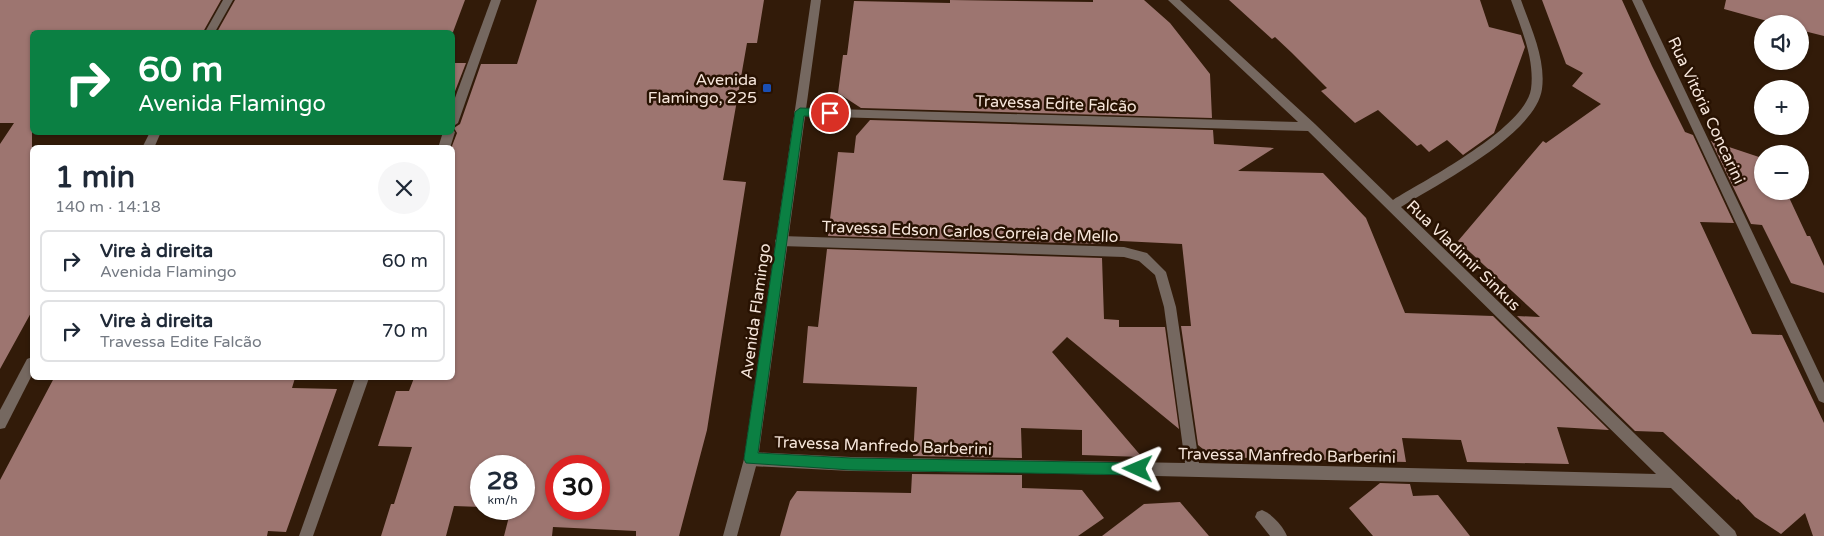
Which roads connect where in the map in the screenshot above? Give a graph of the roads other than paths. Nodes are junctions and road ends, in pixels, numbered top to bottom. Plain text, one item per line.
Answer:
1 (228, 0) edge
2 (496, 0) edge
3 (816, 0) edge
4 (1173, 0) edge
5 (1516, 0) edge
6 (1637, 0) edge
7 (211, 30) edge
8 (800, 112) junction
9 (455, 115) edge
10 (1311, 127) junction
11 (1391, 207) junction
12 (781, 241) junction
13 (30, 366) edge
14 (361, 380) edge
15 (1824, 397) edge
16 (0, 423) edge
17 (750, 459) junction
18 (1192, 470) junction
19 (1673, 481) junction
20 (1262, 517) dead end
21 (306, 536) edge
22 (730, 536) edge
23 (1280, 536) edge
24 (1730, 536) edge

1 - 7 street
2 - 9 street
3 - 8 street, Avenida Flamingo
4 - 10 street, Rua Vladimir Sinkus
5 - 11 street
6 - 15 street, Rua Vitória Concarini
8 - 10 street, Travessa Edite Falcão
8 - 12 street, Avenida Flamingo
10 - 11 street, Rua Vladimir Sinkus
11 - 19 street, Rua Vladimir Sinkus
12 - 17 street, Avenida Flamingo
12 - 18 street, Travessa Edson Carlos Correia de Mello
13 - 16 street
14 - 21 street
17 - 18 street, Travessa Manfredo Barberini
17 - 22 street, Avenida Flamingo
18 - 19 street, Travessa Manfredo Barberini
19 - 24 street, Rua Vladimir Sinkus
20 - 23 street

